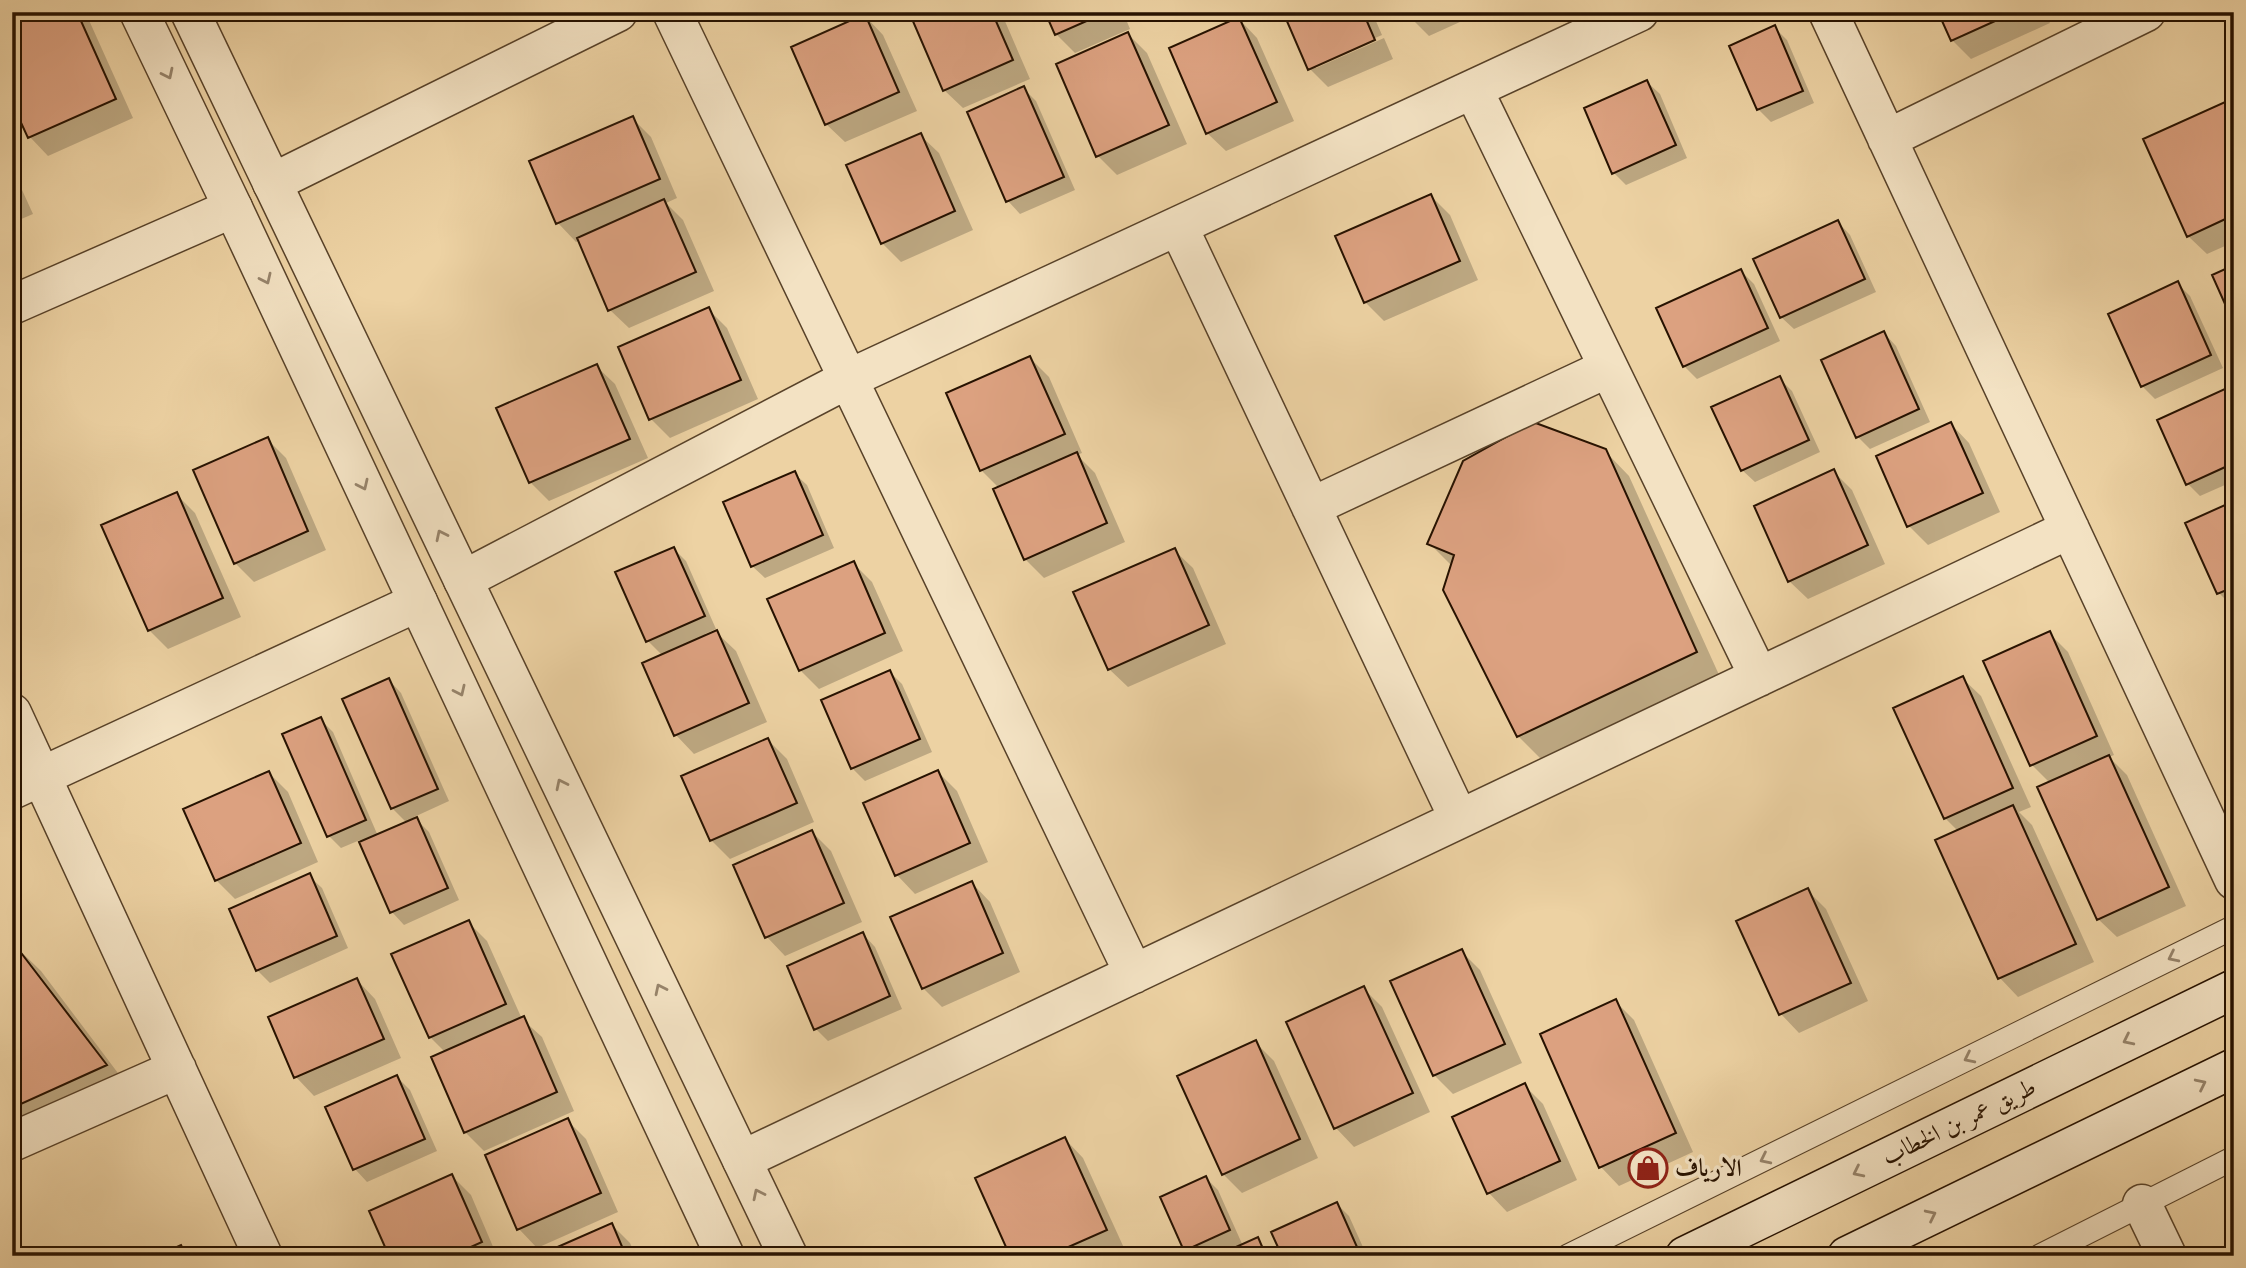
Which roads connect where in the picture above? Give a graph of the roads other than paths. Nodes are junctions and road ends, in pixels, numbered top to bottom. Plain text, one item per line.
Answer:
1 (139, 12) edge
2 (190, 12) edge
3 (618, 12) edge
4 (672, 12) edge
5 (1639, 12) edge
6 (1828, 12) edge
7 (2146, 12) edge
8 (1473, 89) junction
9 (1887, 138) junction
10 (272, 183) junction
11 (233, 208) junction
12 (1178, 226) junction
13 (12, 305) edge
14 (1608, 368) junction
15 (848, 379) junction
16 (1311, 508) junction
17 (2070, 529) junction
18 (463, 580) junction
19 (418, 602) junction
20 (1759, 677) junction
21 (12, 713) edge
22 (27, 783) edge
23 (1459, 819) junction
24 (2234, 880) edge
25 (2234, 927) edge
26 (1134, 974) junction
27 (2234, 989) edge
28 (2234, 1068) edge
29 (177, 1069) junction
30 (12, 1142) edge
31 (2234, 1158) edge
32 (742, 1160) junction
33 (2142, 1204) junction
34 (263, 1256) edge
35 (725, 1256) edge
36 (788, 1256) edge
37 (1568, 1256) edge
38 (1685, 1256) edge
39 (1847, 1256) edge
40 (2040, 1256) edge
41 (2167, 1256) edge

1 -> 11 street
2 - 10 street
3 - 10 street
4 - 15 street
5 - 8 street
6 - 9 street
7 - 9 street
8 - 12 street
8 - 14 street
9 - 17 street
18 -> 10 street
11 - 13 street
11 -> 19 street
12 - 15 street
12 - 16 street
14 - 16 street
14 - 20 street
15 - 18 street
15 - 26 street
16 - 23 street
17 - 20 street
17 - 24 street
32 -> 18 street
19 - 22 street
19 -> 35 street
20 - 23 street
21 - 22 street
22 - 29 street
23 - 26 street
25 -> 37 lane
26 - 32 street
27 -> 38 street, طريق عمر بن الخطاب
39 -> 28 street
29 - 30 street
29 - 34 street
31 - 33 lane
36 -> 32 street
33 - 40 lane
33 - 41 street

